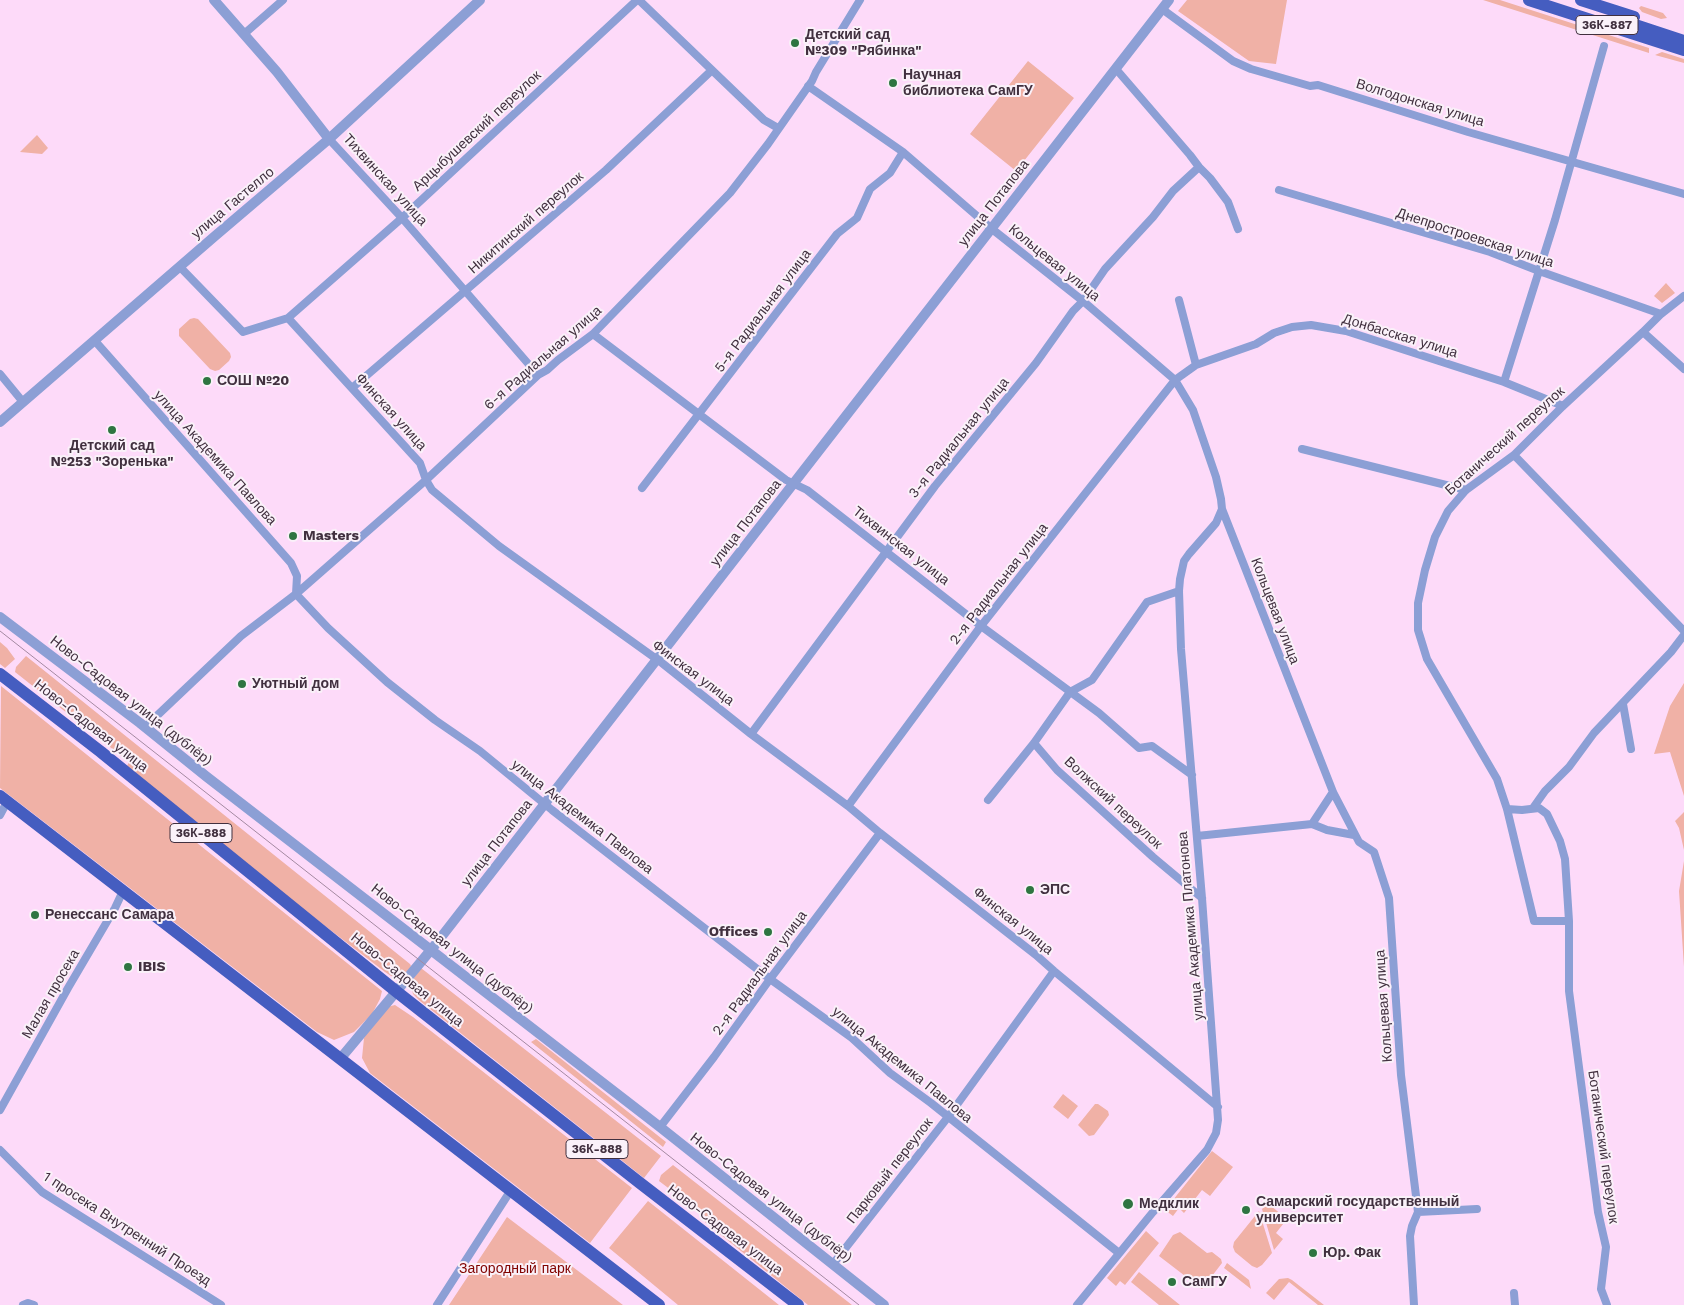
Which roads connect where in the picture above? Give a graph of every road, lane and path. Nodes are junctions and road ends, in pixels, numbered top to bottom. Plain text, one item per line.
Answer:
1 (214, 0) edge
2 (283, 0) edge
3 (480, 0) edge
4 (638, 0) edge
5 (860, 0) edge
6 (1169, 0) edge
7 (1529, 0) edge
8 (1556, 0) edge
9 (1581, 0) edge
10 (1162, 9) junction
11 (1684, 33) edge
12 (244, 34) junction
13 (1684, 41) edge
14 (1604, 46) dead end
15 (1684, 50) edge
16 (1116, 69) junction
17 (711, 70) junction
18 (808, 86) junction
19 (778, 128) junction
20 (329, 140) junction
21 (903, 152) junction
22 (1571, 162) junction
23 (1199, 167) junction
24 (1279, 190) dead end
25 (1684, 194) edge
26 (402, 218) junction
27 (992, 229) junction
28 (1238, 229) dead end
29 (180, 267) junction
30 (1538, 271) junction
31 (465, 291) junction
32 (1684, 296) edge
33 (1179, 300) dead end
34 (1083, 302) junction
35 (1661, 314) junction
36 (288, 318) junction
37 (1643, 332) junction
38 (593, 334) junction
39 (95, 341) junction
40 (1196, 365) junction
41 (1684, 370) edge
42 (0, 374) edge
43 (538, 375) junction
44 (1175, 380) junction
45 (1504, 382) junction
46 (352, 388) junction
47 (24, 402) junction
48 (1563, 406) junction
49 (699, 415) junction
50 (0, 422) edge
51 (1302, 449) dead end
52 (1514, 455) junction
53 (426, 480) junction
54 (794, 483) junction
55 (642, 488) dead end
56 (1466, 490) junction
57 (1222, 509) junction
58 (887, 552) junction
59 (1179, 591) junction
60 (296, 594) junction
61 (0, 617) edge
62 (981, 626) junction
63 (1684, 633) edge
64 (656, 660) junction
65 (0, 674) edge
66 (1070, 692) junction
67 (1623, 704) junction
68 (145, 727) junction
69 (751, 734) junction
70 (1034, 743) junction
71 (1632, 749) dead end
72 (1192, 776) junction
73 (1333, 792) junction
74 (4, 799) edge
75 (988, 800) dead end
76 (544, 804) junction
77 (848, 806) junction
78 (1533, 808) junction
79 (1507, 809) junction
80 (0, 815) edge
81 (1312, 824) junction
82 (880, 833) junction
83 (1354, 835) junction
84 (1197, 836) junction
85 (123, 891) junction
86 (1202, 898) junction
87 (1569, 921) junction
88 (431, 950) junction
89 (1054, 971) junction
90 (770, 979) junction
91 (397, 992) junction
92 (340, 1060) junction
93 (1218, 1107) junction
94 (0, 1110) edge
95 (948, 1117) junction
96 (660, 1127) junction
97 (0, 1150) edge
98 (511, 1190) junction
99 (1478, 1209) dead end
100 (1418, 1212) junction
101 (1119, 1253) junction
102 (833, 1264) junction
103 (1514, 1293) dead end
104 (23, 1305) edge
105 (34, 1305) edge
106 (221, 1305) edge
107 (437, 1305) edge
108 (659, 1305) edge
109 (798, 1305) edge
110 (884, 1305) edge
111 (1077, 1305) edge
112 (1414, 1305) edge
113 (1515, 1305) edge
114 (1607, 1305) edge

1 - 12 street, Тихвинская улица
2 - 12 street
3 - 20 street, улица Гастелло
4 - 17 street
4 - 26 street, Арцыбушевский переулок
5 - 18 street, 6-я Радиальная улица
6 - 10 street, улица Потапова
7 - 15 main road, 36К-887
8 - 13 main road, 36К-887
9 - 11 main road, 36К-887
10 - 16 street, улица Потапова
10 - 22 street, Волгодонская улица
12 - 20 street, Тихвинская улица
14 - 22 street
16 - 23 street
16 - 27 street, улица Потапова
17 - 19 street
17 - 31 street, Никитинский переулок
18 - 19 street, 6-я Радиальная улица
18 - 21 street, Кольцевая улица
19 - 38 street, 6-я Радиальная улица
20 - 26 street, Тихвинская улица
20 - 29 street, улица Гастелло
21 - 27 street, Кольцевая улица
21 - 49 street, 5-я Радиальная улица
22 - 25 street, Волгодонская улица
22 - 30 street
23 - 28 street
23 - 34 street, 3-я Радиальная улица
24 - 30 street, Днепростроевская улица
26 - 31 street, Тихвинская улица
26 - 36 street, Арцыбушевский переулок
27 - 34 street, Кольцевая улица
27 - 54 street, улица Потапова
29 - 36 street
29 - 39 street, улица Гастелло
30 - 35 street, Днепростроевская улица
30 - 45 street
31 - 43 street, Тихвинская улица
31 - 46 street, Никитинский переулок
32 - 35 street, Ботанический переулок
33 - 40 street
34 - 44 street, Кольцевая улица
34 - 58 street, 3-я Радиальная улица
35 - 37 street, Ботанический переулок
36 - 46 street, Финская улица
37 - 41 street
37 - 48 street, Ботанический переулок
38 - 43 street, 6-я Радиальная улица
38 - 49 street, Тихвинская улица
39 - 47 street, улица Гастелло
39 - 60 street, улица Академика Павлова
40 - 44 street, Донбасская улица
40 - 45 street, Донбасская улица
42 - 47 street
43 - 53 street, 6-я Радиальная улица
44 - 57 street, Кольцевая улица
44 - 62 street, 2-я Радиальная улица
45 - 48 street, Донбасская улица
46 - 53 street, Финская улица
47 - 50 street, улица Гастелло
48 - 52 street, Ботанический переулок
49 - 54 street, Тихвинская улица
49 - 55 street, 5-я Радиальная улица
51 - 56 street
52 - 56 street, Ботанический переулок
52 - 63 street
53 - 60 street, 6-я Радиальная улица
53 - 64 street, Финская улица
54 - 58 street, Тихвинская улица
54 - 64 street, улица Потапова
56 - 79 street, Ботанический переулок
57 - 59 street, улица Академика Платонова
57 - 73 street, Кольцевая улица
58 - 62 street, Тихвинская улица
58 - 69 street, 3-я Радиальная улица
59 - 66 street
59 - 72 street, улица Академика Платонова
60 - 68 street, 6-я Радиальная улица
60 - 76 street, улица Академика Павлова
61 - 68 street, Ново-Садовая улица (дублёр)
62 - 66 street, Тихвинская улица
62 - 77 street, 2-я Радиальная улица
63 - 67 street
64 - 69 street, Финская улица
64 - 76 street, улица Потапова
65 - 91 main road, Ново-Садовая улица / 36К-888
66 - 70 street
66 - 72 street, Тихвинская улица
67 - 71 street
67 - 78 street
68 - 88 street, Ново-Садовая улица (дублёр)
69 - 77 street, Финская улица
70 - 75 street
70 - 86 street, Волжский переулок
72 - 84 street, улица Академика Платонова
73 - 81 street
73 - 83 street, Кольцевая улица
74 - 80 street
74 - 85 main road
76 - 88 street, улица Потапова
76 - 90 street, улица Академика Павлова
77 - 82 street, Финская улица
78 - 79 street
78 - 87 street, Ботанический переулок
79 - 87 street, Ботанический переулок
81 - 83 street
81 - 84 street
82 - 89 street, Финская улица
82 - 90 street, 2-я Радиальная улица
83 - 100 street, Кольцевая улица
84 - 86 street, улица Академика Платонова
85 - 92 main road
85 - 94 street, Малая просека
86 - 93 street, улица Академика Платонова
87 - 114 street, Ботанический переулок
88 - 91 street, улица Потапова
88 - 96 street, Ново-Садовая улица (дублёр)
89 - 93 street, Финская улица
89 - 95 street, Парковый переулок
90 - 95 street, улица Академика Павлова
90 - 96 street, 2-я Радиальная улица
91 - 92 street, улица Потапова
91 - 109 main road, Ново-Садовая улица / 36К-888
92 - 98 main road
93 - 101 street, улица Академика Платонова
95 - 101 street, улица Академика Павлова
95 - 102 street, Парковый переулок
96 - 102 street, Ново-Садовая улица (дублёр)
97 - 106 street, 1 просека Внутренний Проезд
98 - 107 street
98 - 108 main road
99 - 100 street
100 - 112 street, Кольцевая улица
101 - 111 street, улица Академика Платонова
102 - 110 street, Ново-Садовая улица (дублёр)
103 - 113 street
104 - 105 street

